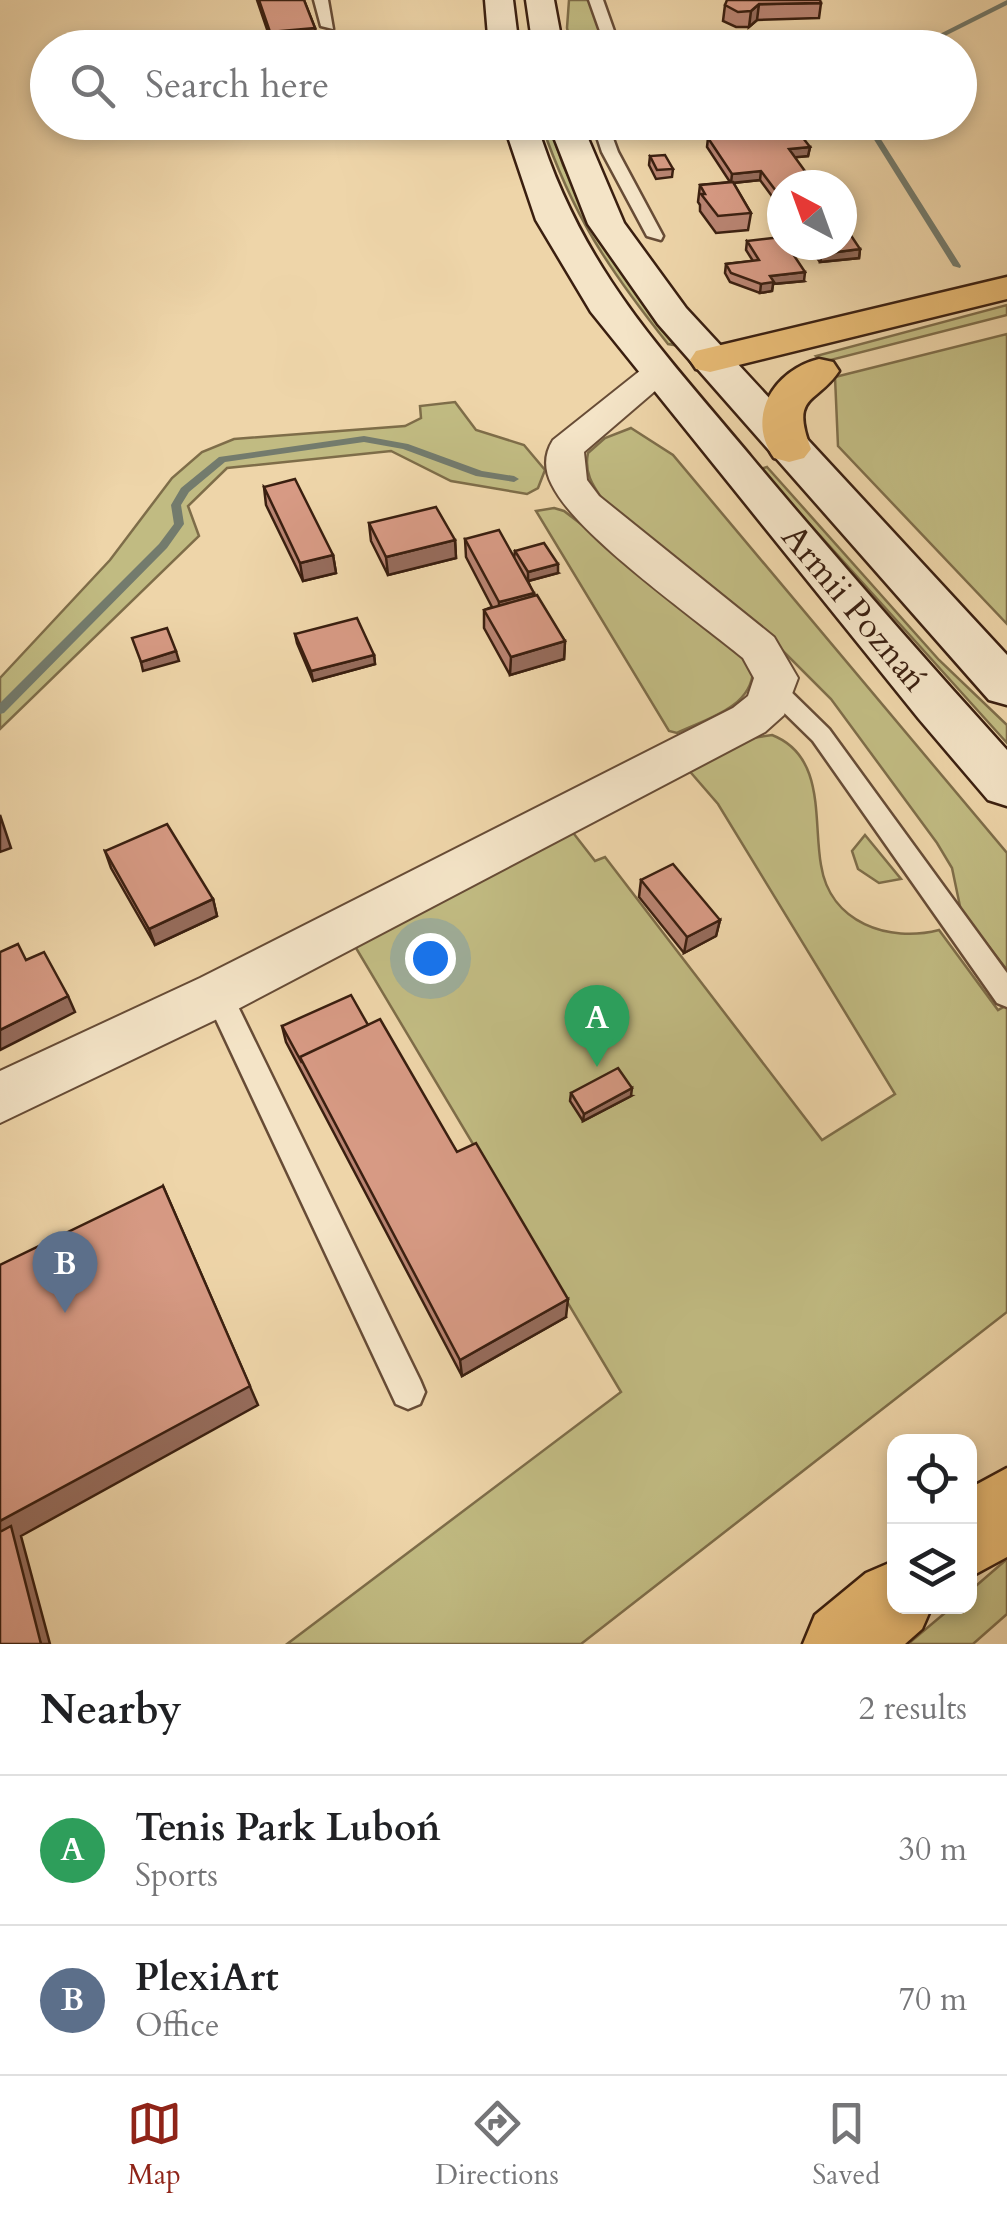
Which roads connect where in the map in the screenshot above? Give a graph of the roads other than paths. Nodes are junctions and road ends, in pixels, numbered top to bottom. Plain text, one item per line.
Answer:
1 (321, 0) edge
2 (500, 0) edge
3 (540, 0) edge
4 (596, 0) edge
5 (328, 26) dead end
6 (502, 30) edge
7 (545, 30) edge
8 (606, 30) edge
9 (524, 140) edge
10 (571, 140) edge
11 (606, 140) edge
12 (655, 236) dead end
13 (1007, 288) edge
14 (1007, 322) edge
15 (710, 360) junction
16 (819, 371) junction
17 (658, 372) junction
18 (696, 418) junction
19 (763, 419) junction
20 (592, 424) junction
21 (1007, 687) edge
22 (775, 690) junction
23 (1007, 786) edge
24 (218, 994) junction
25 (1007, 994) edge
26 (0, 1098) edge
27 (408, 1392) dead end
28 (1007, 1506) edge
29 (977, 1532) edge
30 (887, 1607) edge
31 (844, 1644) edge

1 - 5 lane
2 - 6 main road
3 - 7 main road
4 - 8 lane
9 - 17 main road, Armii Poznań
10 - 15 main road, Armii Poznań
11 - 12 lane
13 - 15 highway
14 - 16 highway
15 - 17 main road
15 - 19 main road, Armii Poznań
16 - 19 highway
16 - 19 highway
17 - 18 main road, Armii Poznań
17 - 20 street
18 - 19 main road
18 - 20 street
18 - 23 main road, Armii Poznań
19 - 21 main road, Armii Poznań
20 - 22 street
22 - 24 street
22 - 25 lane
24 - 26 street
24 - 27 lane
28 - 29 highway
30 - 31 highway

